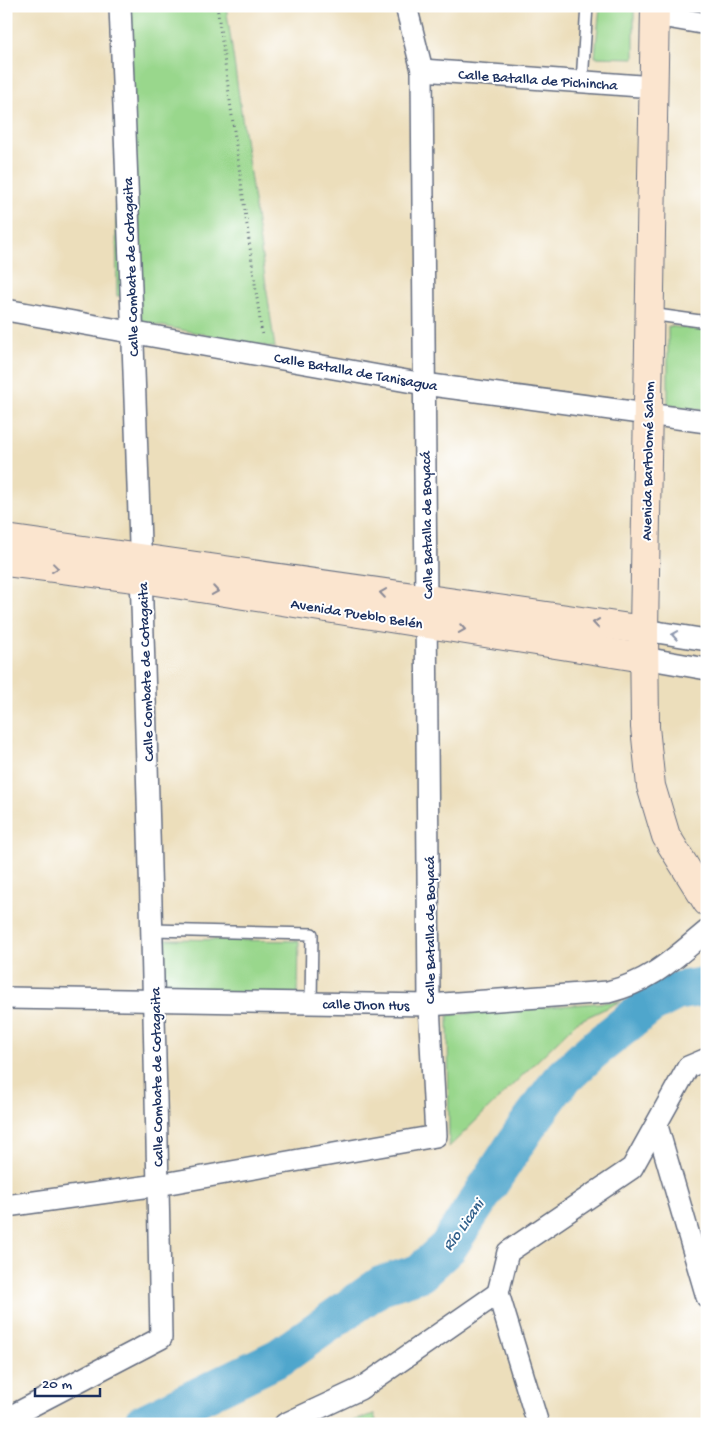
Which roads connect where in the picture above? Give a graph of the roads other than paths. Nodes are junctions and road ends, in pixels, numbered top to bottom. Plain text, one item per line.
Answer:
1 (120, 6) edge
2 (406, 6) edge
3 (587, 6) edge
4 (655, 10) edge
5 (707, 24) edge
6 (422, 70) junction
7 (582, 82) junction
8 (654, 87) junction
9 (6, 310) edge
10 (650, 314) junction
11 (707, 322) edge
12 (133, 331) junction
13 (424, 384) junction
14 (648, 414) junction
15 (707, 422) edge
16 (6, 539) edge
17 (6, 562) edge
18 (142, 569) junction
19 (427, 612) junction
20 (644, 630) junction
21 (707, 640) edge
22 (644, 658) junction
23 (707, 669) edge
24 (707, 902) edge
25 (153, 930) junction
26 (707, 931) edge
27 (6, 998) edge
28 (155, 1000) junction
29 (311, 1003) junction
30 (429, 1005) junction
31 (707, 1059) edge
32 (657, 1126) junction
33 (158, 1185) junction
34 (6, 1206) edge
35 (498, 1293) junction
36 (707, 1296) edge
37 (6, 1419) edge
38 (285, 1424) edge
39 (538, 1424) edge

1 - 12 street, Calle Combate de Cotagaita
2 - 6 street, Calle Batalla de Boyacá
3 - 7 lane
4 - 5 street
4 - 8 street, Avenida Bartolomé Salom
6 - 7 street, Calle Batalla de Pichincha
6 - 13 street, Calle Batalla de Boyacá
7 - 8 street, Calle Batalla de Pichincha
8 - 10 street, Avenida Bartolomé Salom
9 - 12 street, Calle Batalla de Tanisagua
10 - 11 lane
10 - 14 street, Avenida Bartolomé Salom
12 - 13 street, Calle Batalla de Tanisagua
12 - 18 street, Calle Combate de Cotagaita
13 - 14 street, Calle Batalla de Tanisagua
13 - 19 street, Calle Batalla de Boyacá
14 - 15 street, Calle Batalla de Tanisagua
14 - 20 street, Avenida Bartolomé Salom
16 - 18 street, Avenida Pueblo Belén
17 -> 18 street, Avenida Pueblo Belén
18 - 19 street, Avenida Pueblo Belén
18 - 25 street, Calle Combate de Cotagaita
20 -> 19 street, Avenida Pueblo Belén
19 -> 22 street, Avenida Pueblo Belén
19 - 30 street, Calle Batalla de Boyacá
21 -> 20 street, Avenida Pueblo Belén
20 - 22 street, Avenida Bartolomé Salom
22 - 23 street, Avenida Pueblo Belén
22 - 24 street, Avenida Bartolomé Salom
25 - 28 street, Calle Combate de Cotagaita
25 - 29 lane
26 - 30 street, calle Jhon Hus
27 - 28 street, calle Jhon Hus
28 - 29 street, calle Jhon Hus
28 - 33 street, Calle Combate de Cotagaita
29 - 30 street, calle Jhon Hus
30 - 33 street, Calle Batalla de Boyacá
31 - 32 street
32 - 35 street
32 - 36 street
33 - 34 street
33 - 37 street, Calle Combate de Cotagaita
35 - 38 street
35 - 39 street

